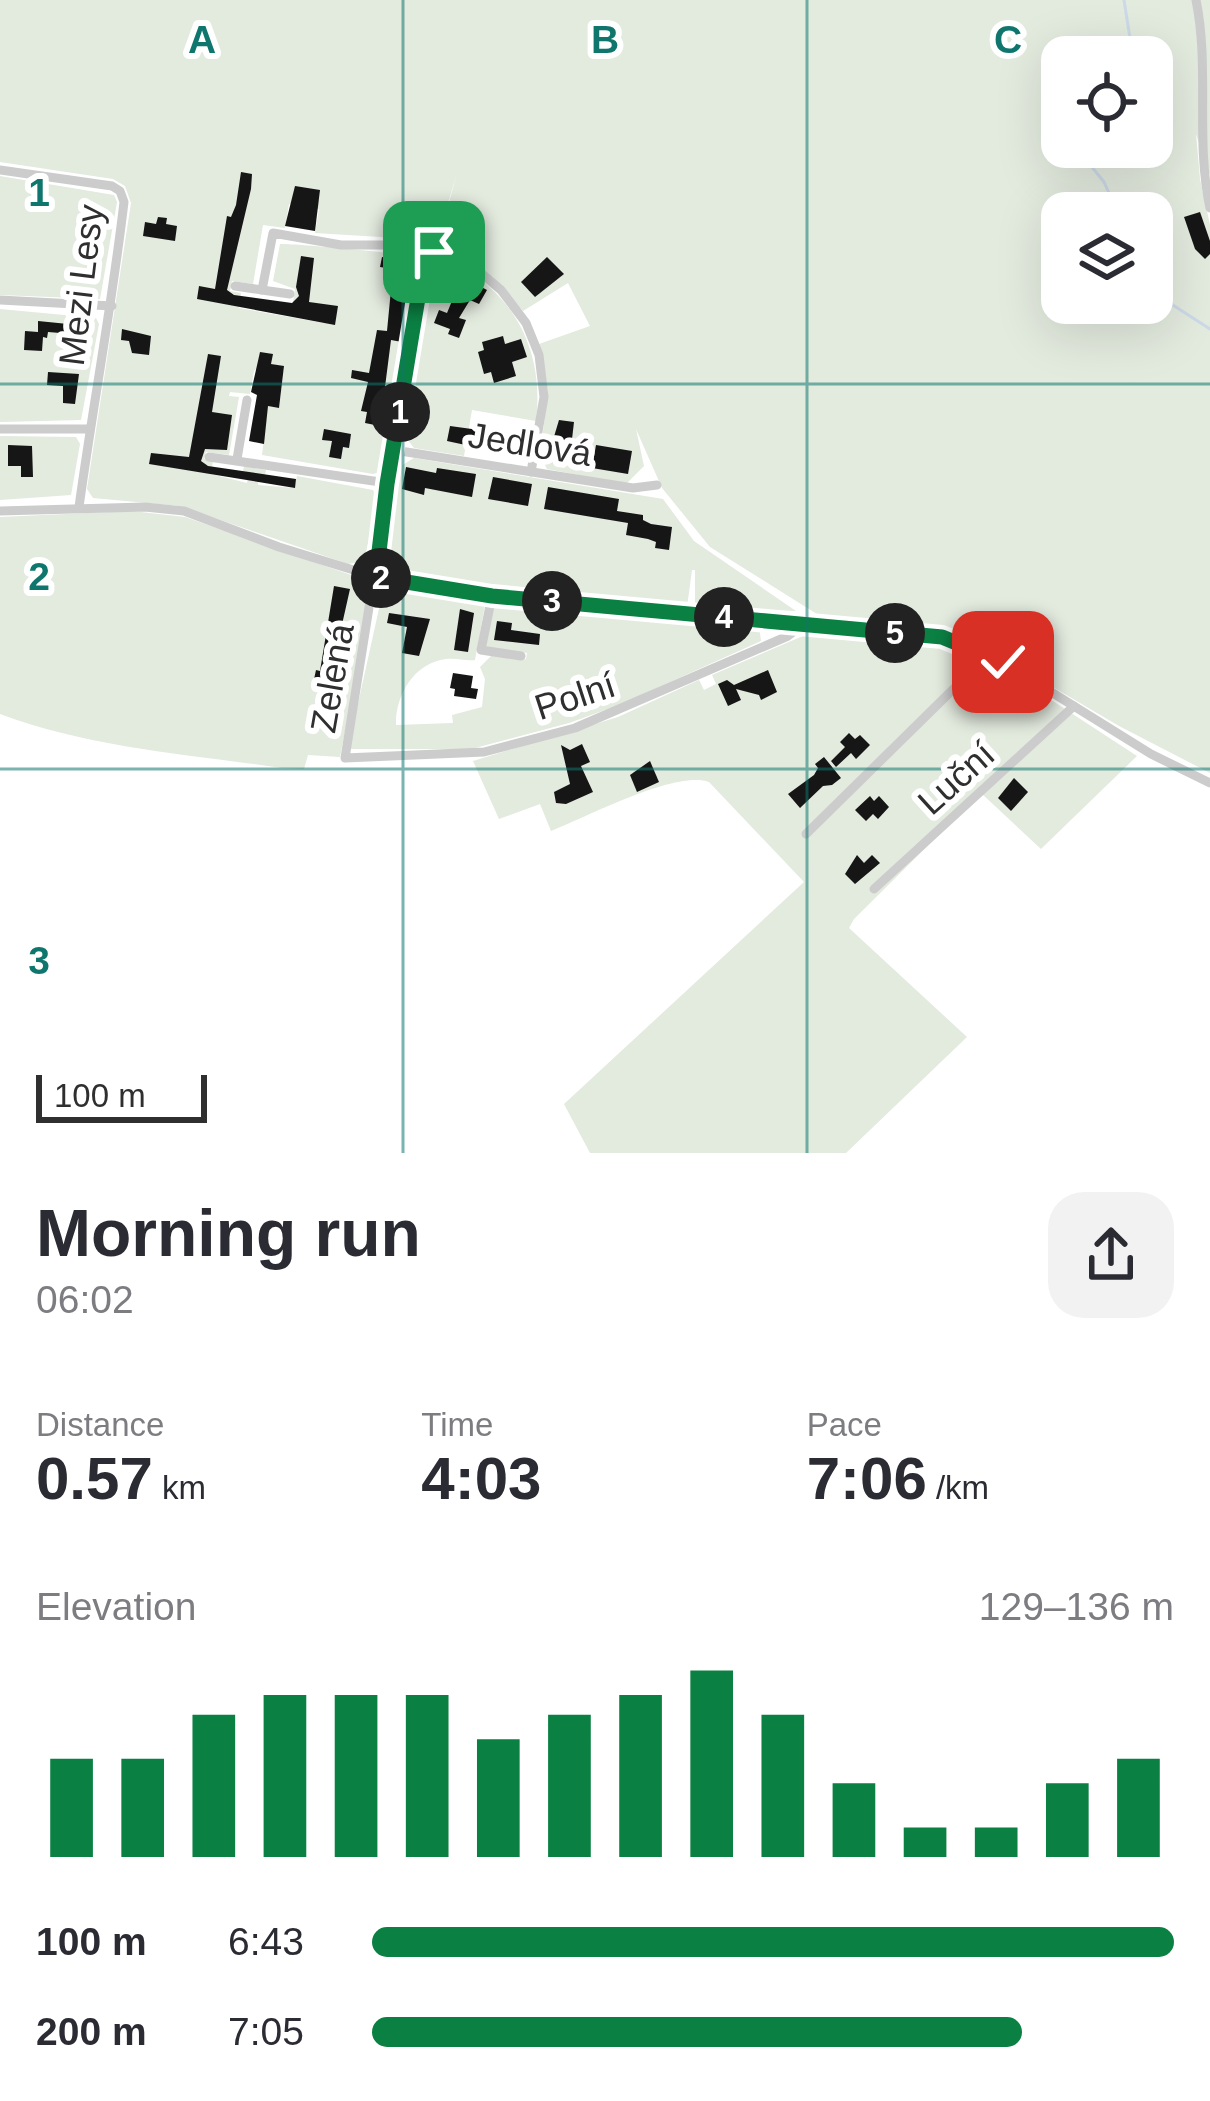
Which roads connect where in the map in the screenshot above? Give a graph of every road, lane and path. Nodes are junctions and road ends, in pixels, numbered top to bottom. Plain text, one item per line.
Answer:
1 (1196, 0) edge
2 (0, 170) edge
3 (1210, 208) edge
4 (426, 250) junction
5 (235, 286) dead end
6 (262, 290) junction
7 (290, 294) dead end
8 (0, 300) edge
9 (112, 306) junction
10 (247, 400) dead end
11 (0, 429) edge
12 (87, 429) junction
13 (394, 449) junction
14 (209, 457) dead end
15 (237, 459) junction
16 (531, 472) junction
17 (387, 484) junction
18 (657, 485) dead end
19 (79, 508) junction
20 (0, 511) edge
21 (376, 577) junction
22 (492, 596) junction
23 (804, 624) junction
24 (989, 654) junction
25 (521, 656) dead end
26 (1074, 706) junction
27 (345, 758) joint
28 (1210, 783) edge
29 (806, 834) dead end
30 (874, 889) dead end

1 - 3 street
2 - 9 street, Mezi Lesy
4 - 6 street
4 - 13 street, Zelená
4 - 16 street
5 - 6 street
6 - 7 street
8 - 9 street
9 - 12 street, Mezi Lesy
10 - 15 street
11 - 12 street
12 - 19 street, Mezi Lesy
13 - 16 street, Jedlová
13 - 17 street, Zelená
14 - 15 street
15 - 17 street
16 - 18 street, Jedlová
17 - 21 street, Zelená
19 - 20 street
19 - 21 street
21 - 22 street
21 - 27 street, Zelená
22 - 23 street
22 - 25 street
23 - 24 street
23 - 27 street, Polní
24 - 26 street
24 - 29 street, Luční
26 - 28 street
26 - 30 street, Luční

